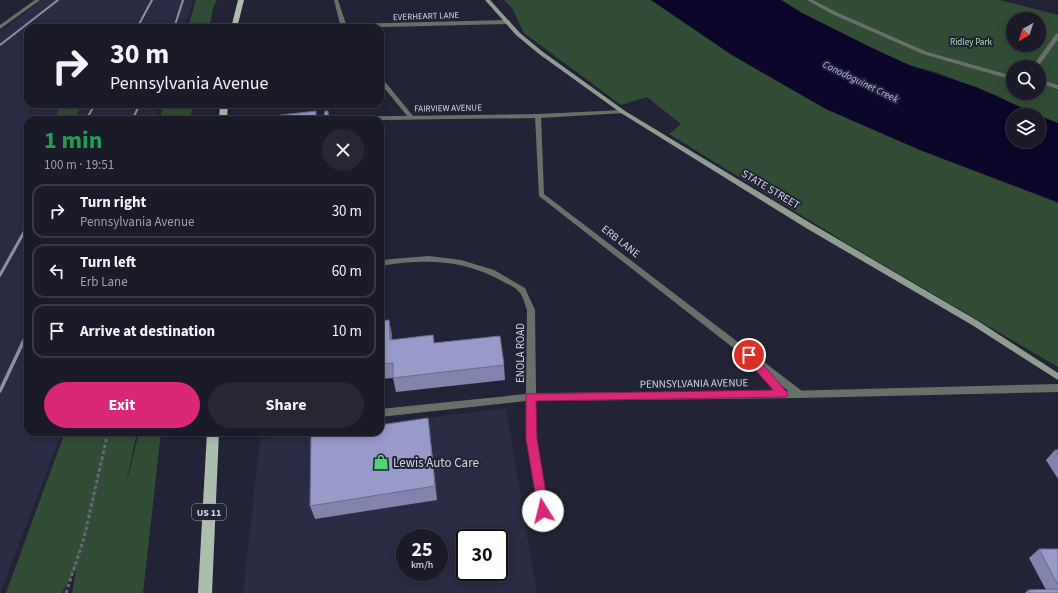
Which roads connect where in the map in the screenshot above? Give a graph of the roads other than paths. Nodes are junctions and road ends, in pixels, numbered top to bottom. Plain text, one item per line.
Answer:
1 (38, 0) edge
2 (241, 0) edge
3 (336, 0) edge
4 (487, 0) edge
5 (809, 0) edge
6 (508, 22) junction
7 (235, 24) edge
8 (343, 24) edge
9 (384, 26) edge
10 (0, 28) edge
11 (1058, 35) edge
12 (1040, 60) edge
13 (1006, 76) edge
14 (1046, 83) edge
15 (384, 84) edge
16 (1058, 87) edge
17 (623, 112) junction
18 (538, 116) junction
19 (411, 117) junction
20 (384, 118) edge
21 (384, 262) edge
22 (749, 355) junction
23 (1058, 377) edge
24 (1058, 388) edge
25 (782, 394) junction
26 (799, 394) junction
27 (531, 397) junction
28 (384, 413) edge
29 (213, 436) edge
30 (543, 511) dead end
31 (205, 593) edge

1 - 10 street
2 - 7 main road
3 - 8 street
4 - 6 main road, STATE STREET
5 - 13 street
6 - 9 street, EVERHEART LANE
6 - 17 main road, STATE STREET
11 - 12 street
14 - 16 street
15 - 19 street
17 - 18 street, FAIRVIEW AVENUE
17 - 23 main road, STATE STREET
18 - 19 street, FAIRVIEW AVENUE
18 - 22 street, ERB LANE
19 - 20 street, FAIRVIEW AVENUE
21 - 27 street, ENOLA ROAD
22 - 25 street, ERB LANE
22 - 26 street, ERB LANE
24 - 26 street, PENNSYLVANIA AVENUE
25 - 26 street, PENNSYLVANIA AVENUE
25 - 27 street, PENNSYLVANIA AVENUE
27 - 28 street, PENNSYLVANIA AVENUE
27 - 30 street, ENOLA ROAD
29 - 31 main road, US 11

